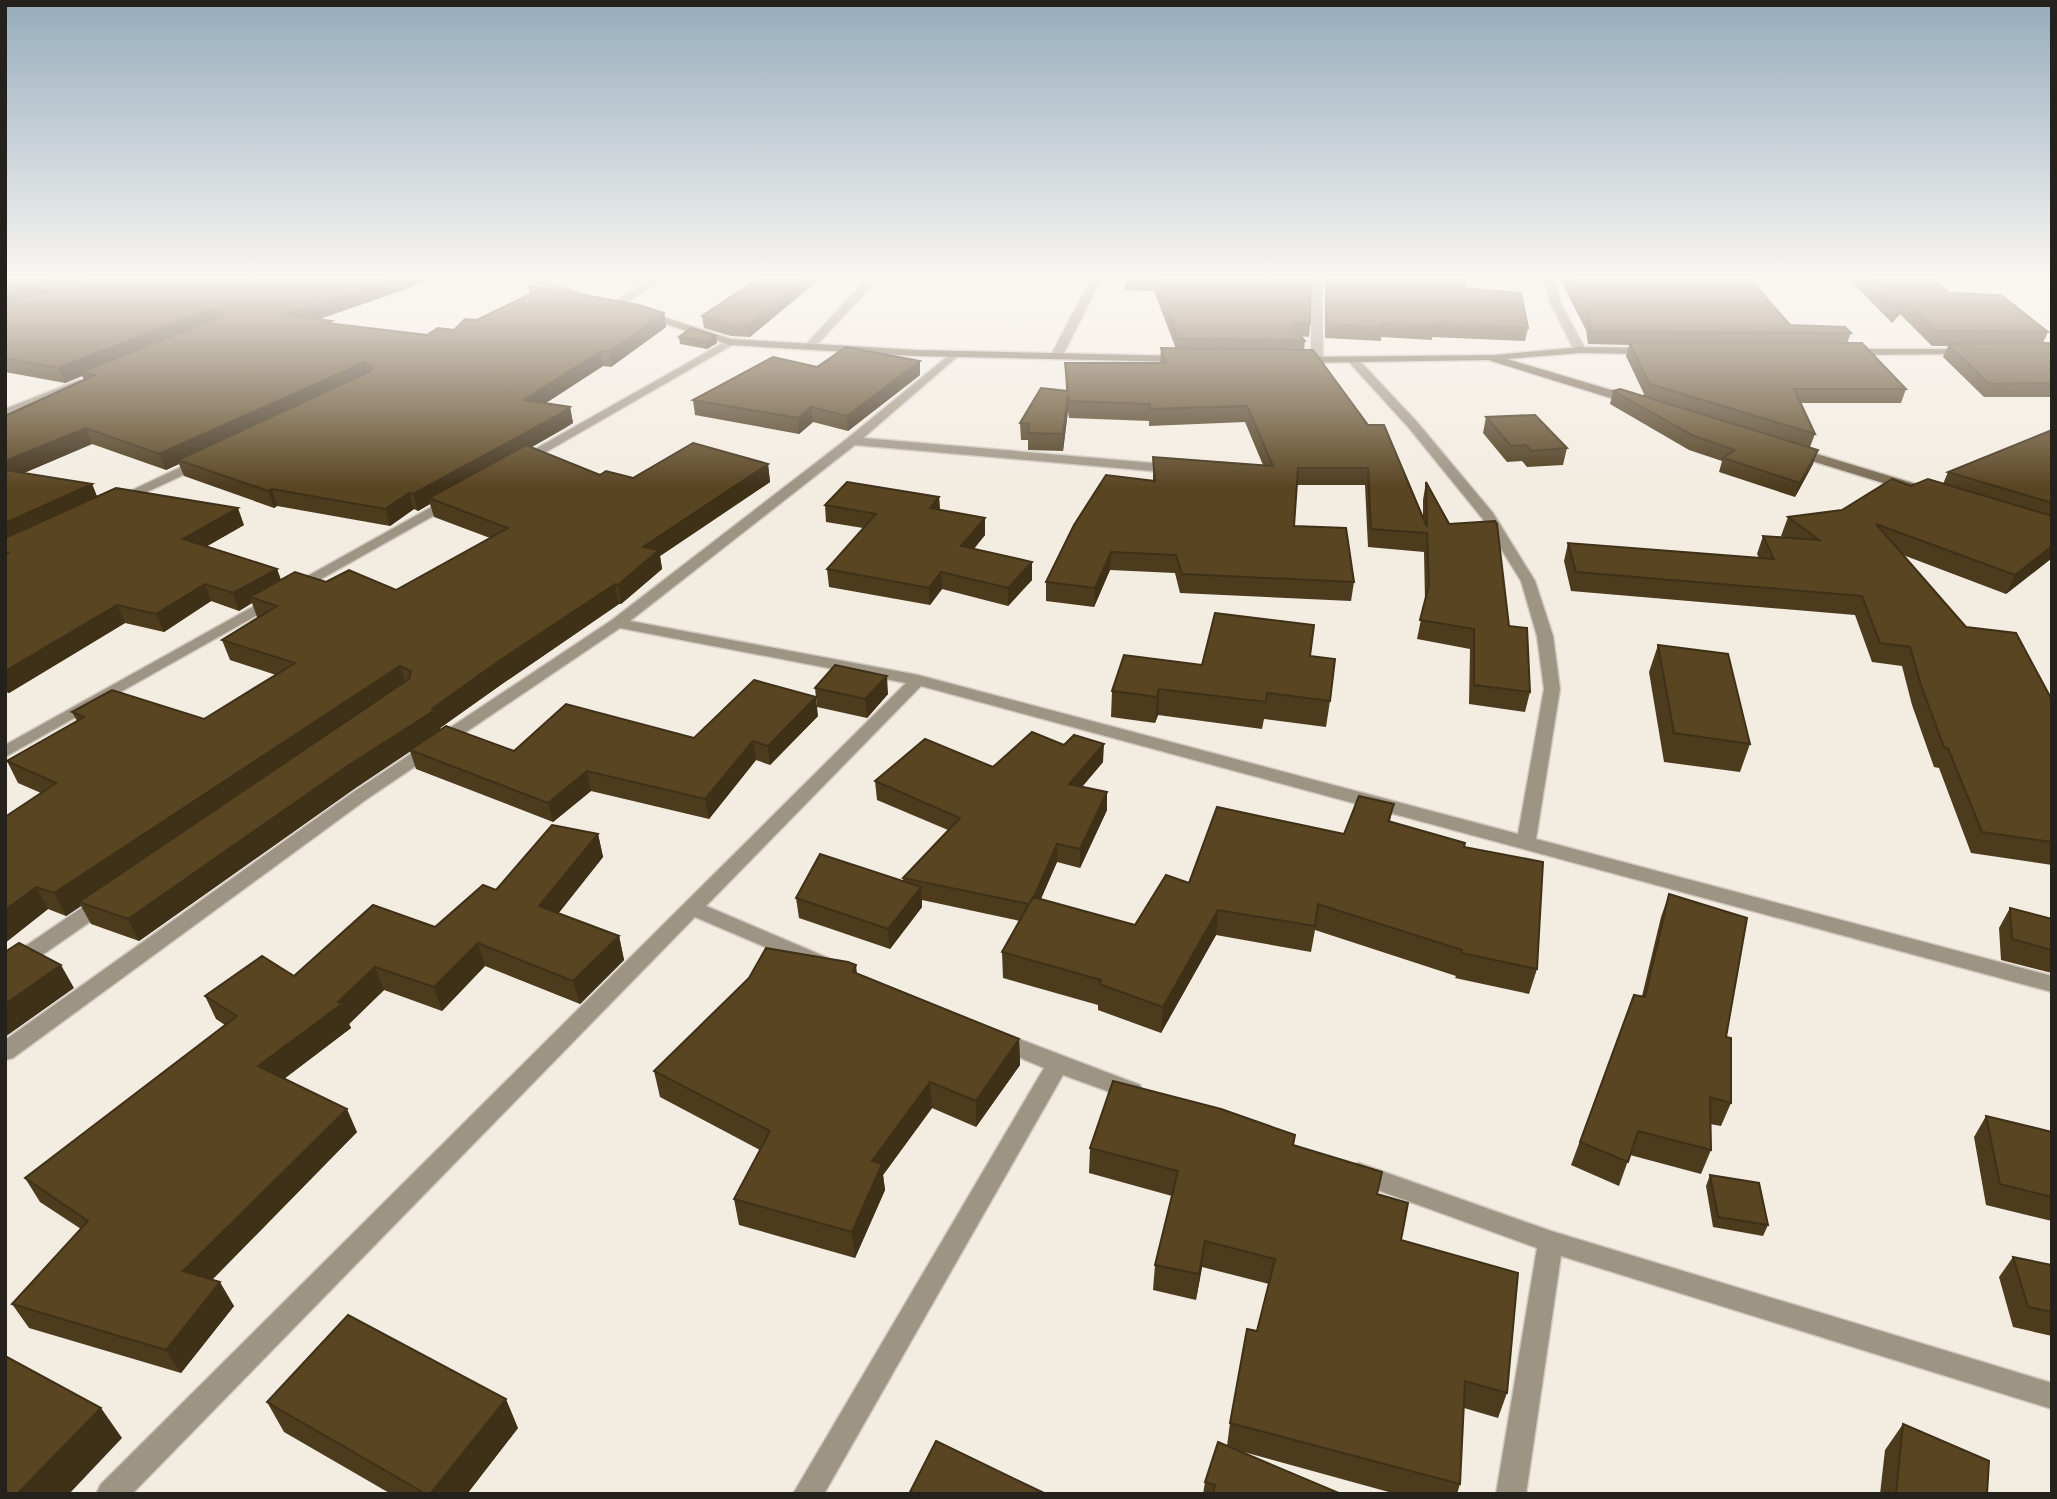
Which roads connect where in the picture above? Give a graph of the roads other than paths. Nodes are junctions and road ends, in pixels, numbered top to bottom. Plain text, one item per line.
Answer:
1 (721, 347) edge
2 (809, 347) edge
3 (1061, 347) edge
4 (1317, 347) edge
5 (1578, 347) edge
6 (1580, 350) junction
7 (1663, 351) edge
8 (1829, 352) edge
9 (1982, 352) edge
10 (954, 354) junction
11 (1056, 357) junction
12 (1489, 357) junction
13 (1194, 359) edge
14 (1290, 360) edge
15 (1317, 360) junction
16 (1354, 361) junction
17 (93, 378) edge
18 (1646, 405) edge
19 (5, 413) edge
20 (852, 441) junction
21 (1777, 446) edge
22 (218, 453) edge
23 (511, 466) edge
24 (1196, 471) edge
25 (1921, 490) edge
26 (462, 493) edge
27 (105, 506) edge
28 (617, 623) junction
29 (918, 680) junction
30 (5, 732) edge
31 (24, 741) junction
32 (5, 752) edge
33 (1526, 842) junction
34 (120, 892) edge
35 (692, 908) junction
36 (5, 971) edge
37 (844, 972) edge
38 (2052, 984) edge
39 (982, 1032) edge
40 (5, 1052) edge
41 (1058, 1065) junction
42 (1149, 1097) edge
43 (1343, 1167) edge
44 (1551, 1242) junction
45 (2052, 1396) edge
46 (111, 1494) edge
47 (808, 1494) edge
48 (1511, 1494) edge

1 - 23 street
2 - 10 street
3 - 11 street
4 - 15 street
5 - 6 street
6 - 7 street
6 - 12 street
8 - 9 street
10 - 11 street
10 - 20 street
11 - 13 street
12 - 16 street
12 - 18 street
14 - 15 street
15 - 16 street
16 - 33 street
17 - 19 street
20 - 24 street
20 - 28 street
21 - 25 street
22 - 27 street
26 - 31 street
28 - 29 street
28 - 40 street
29 - 33 street
29 - 35 street
30 - 31 street
31 - 32 street
33 - 38 street
34 - 36 street
35 - 37 street
35 - 46 street
39 - 41 street
41 - 42 street
41 - 47 street
43 - 44 street
44 - 45 street
44 - 48 street

